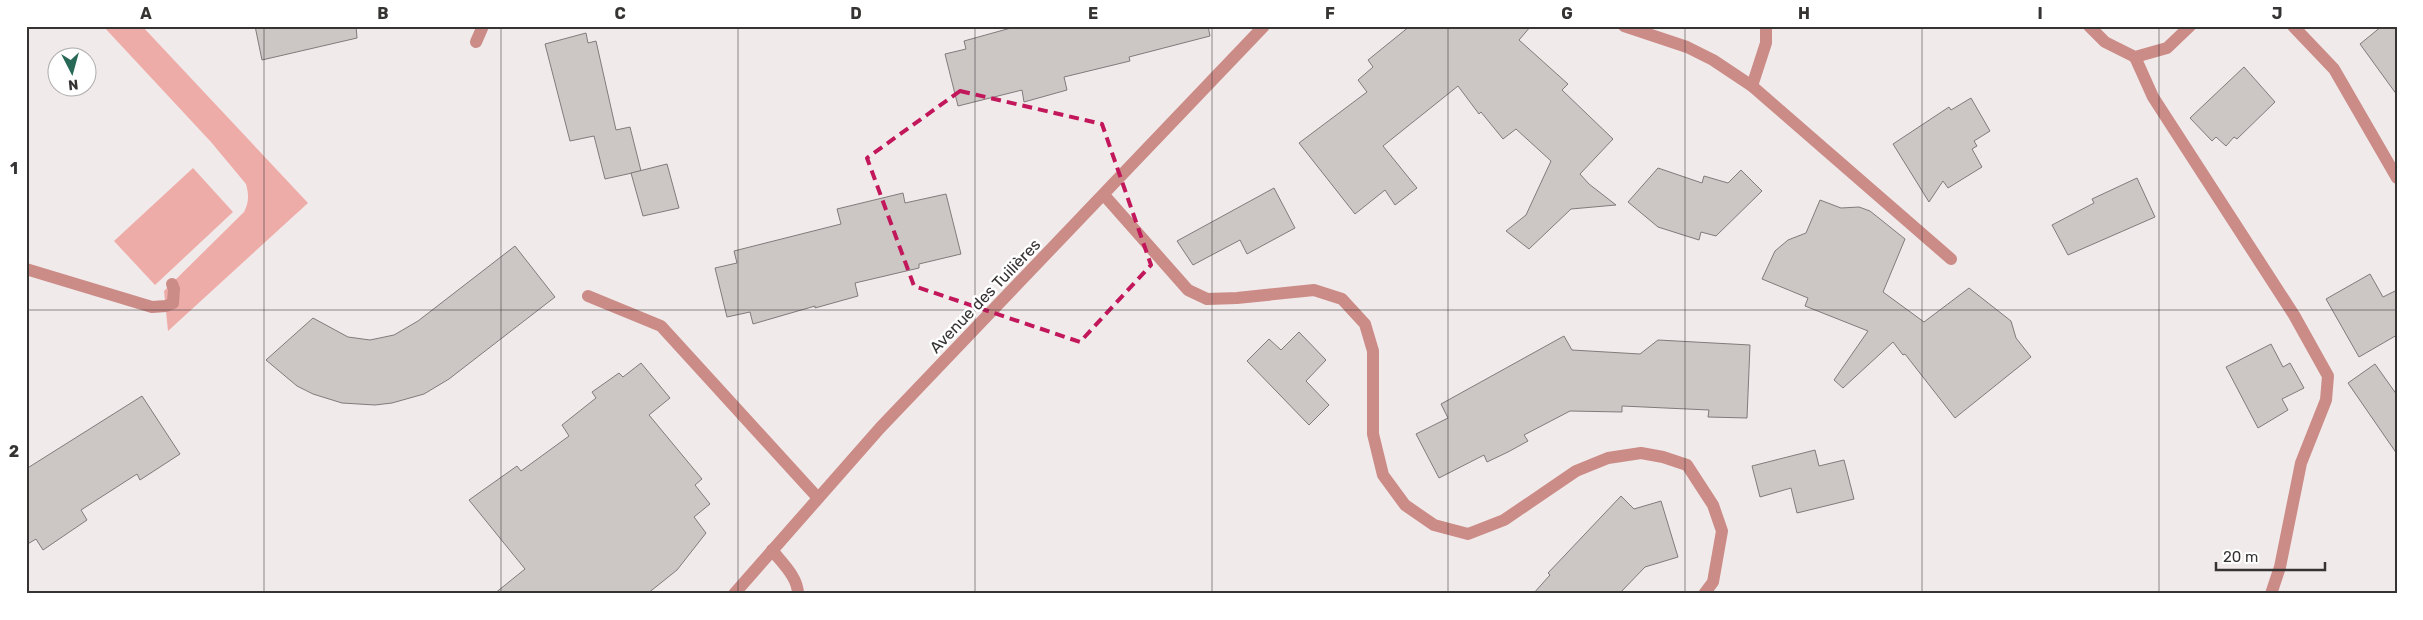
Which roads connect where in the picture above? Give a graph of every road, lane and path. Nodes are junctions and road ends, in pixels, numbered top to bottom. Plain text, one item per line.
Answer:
1 (484, 26) edge
2 (1264, 26) edge
3 (1624, 26) edge
4 (1766, 26) edge
5 (2089, 26) edge
6 (2190, 26) edge
7 (2293, 26) edge
8 (476, 42) dead end
9 (2135, 57) junction
10 (1752, 86) junction
11 (2397, 178) edge
12 (1104, 195) junction
13 (1951, 259) dead end
14 (26, 269) edge
15 (172, 284) dead end
16 (588, 296) dead end
17 (818, 498) junction
18 (772, 550) junction
19 (734, 594) edge
20 (798, 594) edge
21 (1704, 594) edge
22 (2271, 594) edge

1 - 8 street
2 - 12 street, Avenue des Tuilières
3 - 10 street
4 - 10 street
5 - 9 street
6 - 9 street
7 - 11 street
9 - 22 street
10 - 13 street
12 - 17 street, Avenue des Tuilières
12 - 21 street
14 - 15 street
16 - 17 street
17 - 18 street, Avenue des Tuilières
18 - 19 street, Avenue des Tuilières
18 - 20 street

